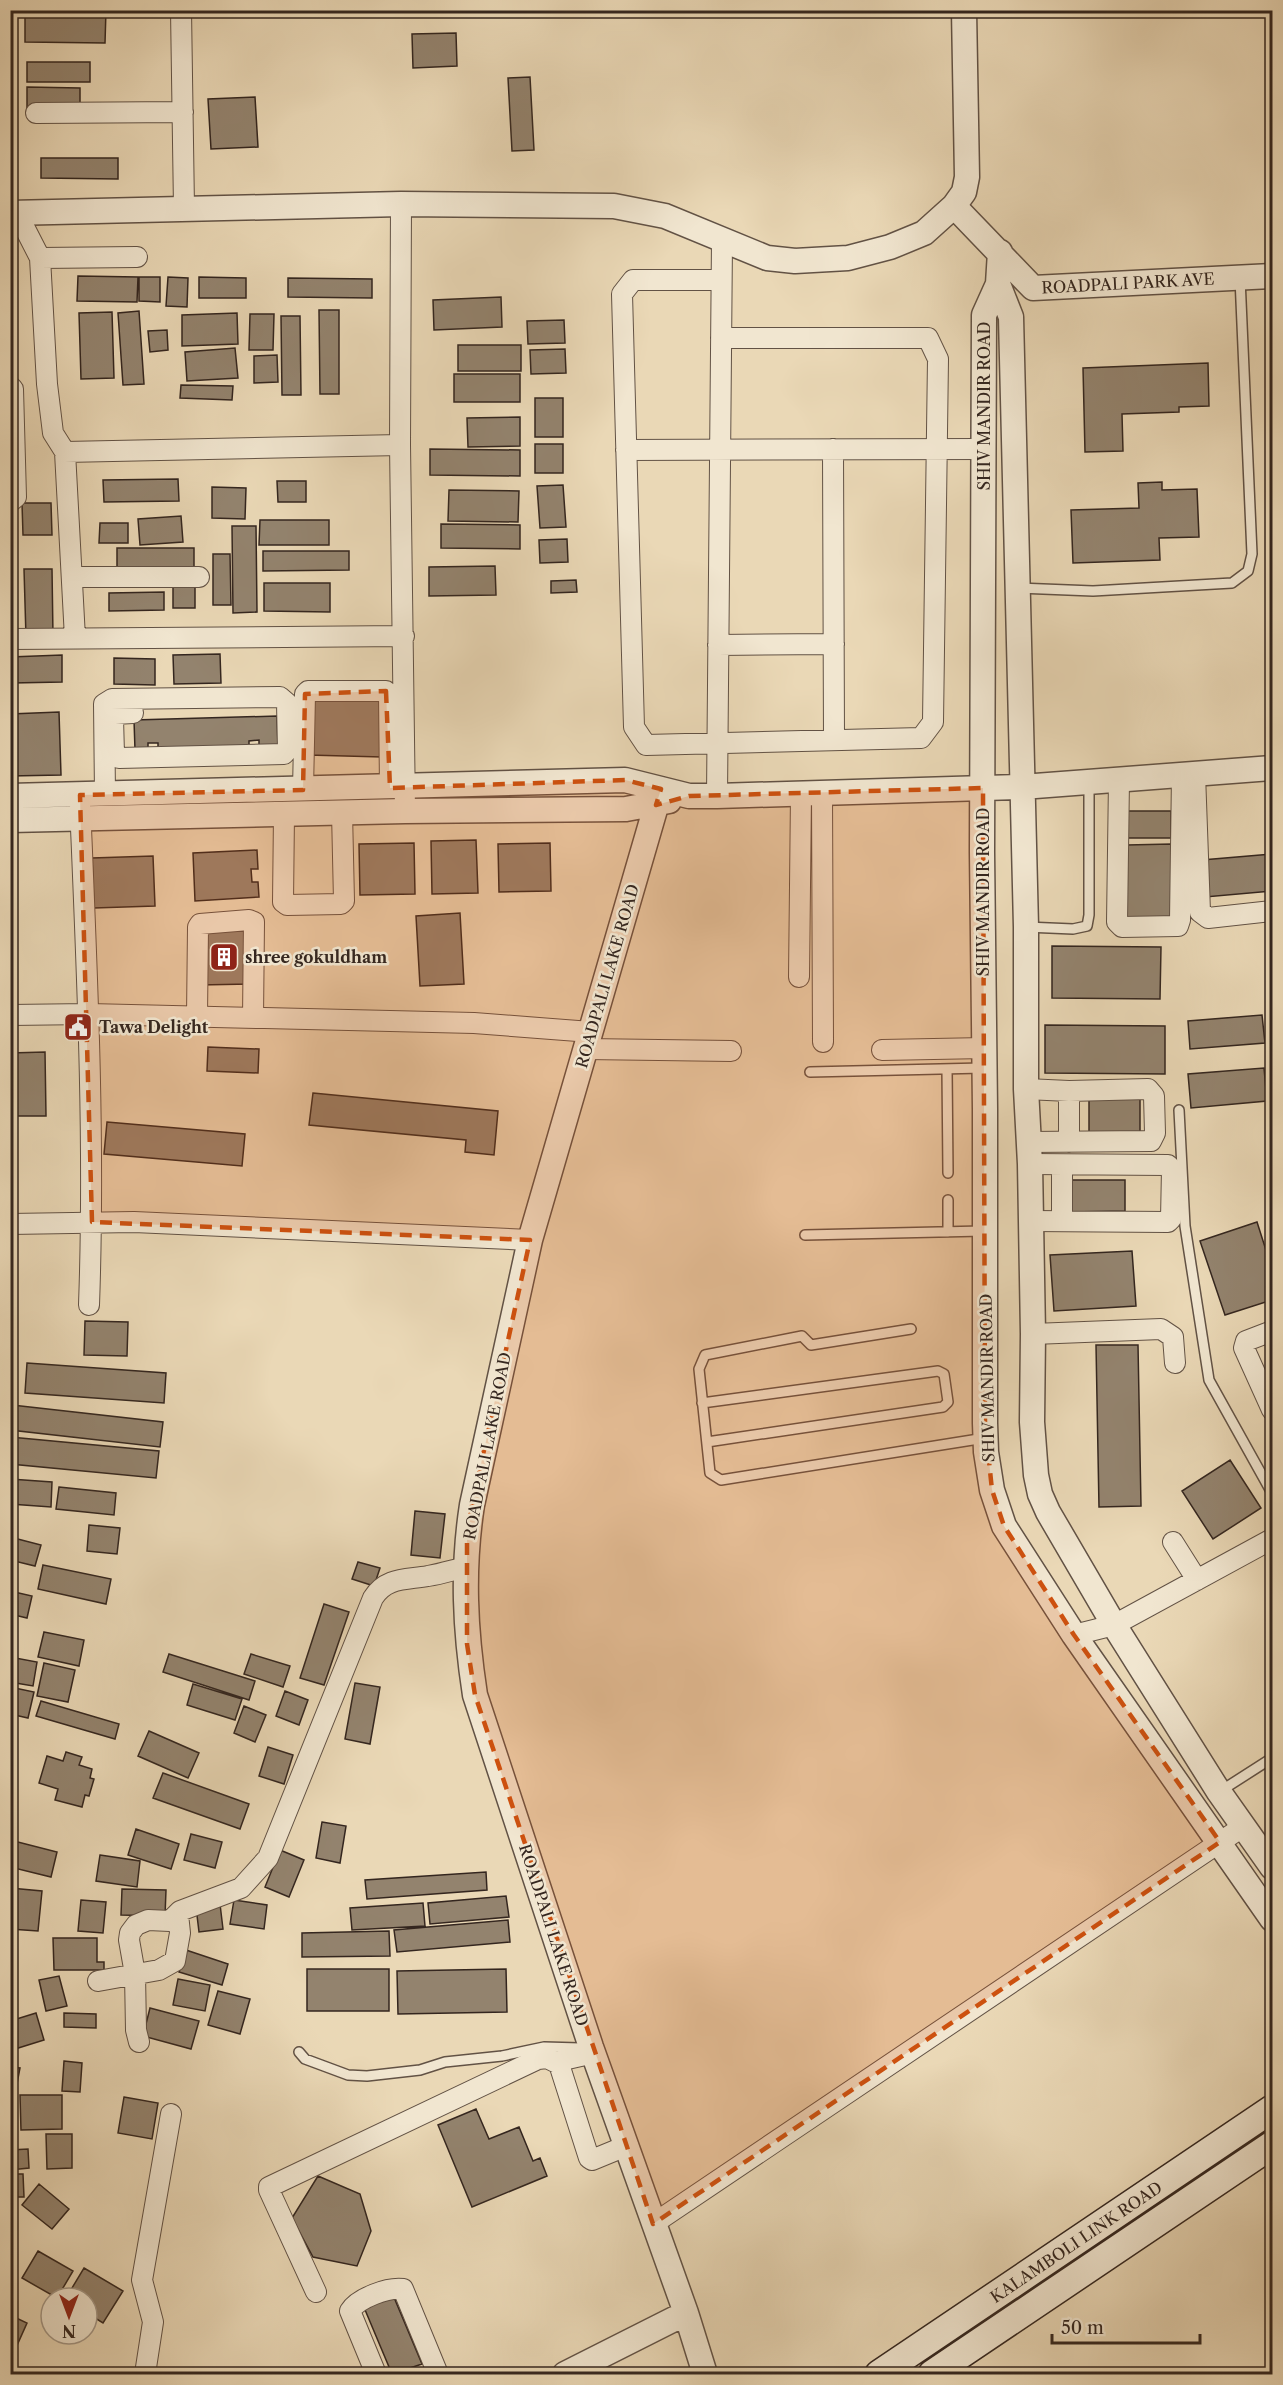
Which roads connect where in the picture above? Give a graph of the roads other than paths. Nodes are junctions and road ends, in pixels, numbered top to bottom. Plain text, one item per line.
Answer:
1 (182, 10) edge
2 (964, 10) edge
3 (183, 112) junction
4 (36, 113) dead end
5 (401, 204) junction
6 (954, 206) junction
7 (184, 208) junction
8 (14, 213) edge
9 (722, 241) junction
10 (1000, 252) junction
11 (136, 257) dead end
12 (40, 258) junction
13 (1272, 276) edge
14 (1240, 278) junction
15 (721, 280) junction
16 (998, 284) junction
17 (721, 338) junction
18 (10, 386) edge
19 (400, 445) junction
20 (720, 449) junction
21 (833, 449) junction
22 (937, 449) junction
23 (984, 449) junction
24 (627, 450) junction
25 (65, 452) junction
26 (10, 502) edge
27 (72, 577) junction
28 (199, 577) dead end
29 (1018, 588) junction
30 (404, 636) junction
31 (75, 638) junction
32 (10, 639) edge
33 (834, 644) junction
34 (718, 645) junction
35 (134, 713) dead end
36 (834, 740) junction
37 (717, 743) junction
38 (1272, 768) edge
39 (1189, 775) junction
40 (1119, 780) junction
41 (1089, 782) junction
42 (1022, 787) junction
43 (983, 788) junction
44 (303, 790) junction
45 (811, 793) junction
46 (105, 794) junction
47 (400, 795) junction
48 (10, 796) edge
49 (717, 796) junction
50 (659, 797) junction
51 (80, 806) junction
52 (342, 812) junction
53 (284, 814) junction
54 (10, 820) edge
55 (1272, 911) edge
56 (1026, 927) junction
57 (799, 977) dead end
58 (89, 1014) junction
59 (10, 1015) edge
60 (197, 1016) junction
61 (253, 1018) junction
62 (588, 1041) junction
63 (824, 1042) dead end
64 (882, 1050) dead end
65 (731, 1051) dead end
66 (985, 1058) junction
67 (947, 1069) junction
68 (810, 1072) dead end
69 (1026, 1089) junction
70 (1070, 1091) junction
71 (1179, 1110) dead end
72 (1070, 1142) junction
73 (1029, 1153) junction
74 (1062, 1165) junction
75 (948, 1173) dead end
76 (948, 1200) dead end
77 (1031, 1221) junction
78 (1062, 1221) junction
79 (92, 1222) junction
80 (10, 1224) edge
81 (948, 1232) junction
82 (985, 1232) junction
83 (805, 1235) dead end
84 (531, 1240) junction
85 (89, 1305) dead end
86 (911, 1329) dead end
87 (1272, 1331) edge
88 (1033, 1334) junction
89 (1174, 1363) dead end
90 (702, 1403) junction
91 (1272, 1410) edge
92 (985, 1438) junction
93 (707, 1442) junction
94 (1272, 1493) edge
95 (1173, 1542) dead end
96 (1271, 1542) edge
97 (466, 1567) junction
98 (1197, 1580) junction
99 (1114, 1625) junction
100 (1074, 1635) junction
101 (1272, 1758) edge
102 (1219, 1792) junction
103 (1244, 1826) junction
104 (1220, 1842) junction
105 (1272, 1867) edge
106 (178, 1914) junction
107 (1272, 1919) edge
108 (113, 1963) dead end
109 (134, 1969) junction
110 (98, 1981) dead end
111 (139, 2043) dead end
112 (593, 2050) junction
113 (299, 2052) dead end
114 (559, 2064) junction
115 (1272, 2109) edge
116 (171, 2115) dead end
117 (1272, 2145) edge
118 (626, 2146) junction
119 (653, 2224) junction
120 (316, 2292) dead end
121 (686, 2313) junction
122 (145, 2374) edge
123 (376, 2374) edge
124 (438, 2374) edge
125 (565, 2374) edge
126 (705, 2374) edge
127 (879, 2374) edge
128 (932, 2374) edge

1 - 3 street
2 - 6 street
3 - 4 street
3 - 7 street
5 - 7 street
5 - 9 street
5 - 19 street
6 - 9 street
6 - 10 street
7 - 8 street
8 - 12 street
9 - 15 street
10 - 14 street, ROADPALI PARK AVE
10 - 16 street
11 - 12 street
12 - 25 street
13 - 14 street, ROADPALI PARK AVE
14 - 29 lane
15 - 17 street
15 - 24 street
16 - 23 street, SHIV MANDIR ROAD
16 - 29 street, SHIV MANDIR ROAD
17 - 20 street
17 - 22 street
18 - 26 street
19 - 25 street
19 - 30 street
20 - 21 street
20 - 24 street
20 - 34 street
21 - 22 street
21 - 33 street
22 - 23 street
22 - 36 street
23 - 43 street, SHIV MANDIR ROAD
24 - 37 street
25 - 27 street
27 - 28 street
27 - 31 street
29 - 42 street, SHIV MANDIR ROAD
30 - 31 street
30 - 47 street
31 - 32 street
33 - 34 street
33 - 36 street
34 - 37 street
35 - 46 street
36 - 37 street
37 - 49 street
38 - 39 street
39 - 40 street
39 - 40 street
39 - 55 street
40 - 41 street
41 - 42 street
41 - 56 lane
42 - 43 street
42 - 56 street, SHIV MANDIR ROAD
43 - 45 street
43 - 66 street, SHIV MANDIR ROAD
44 - 46 street
44 - 47 street
44 - 47 street
45 - 49 street
45 - 57 street
45 - 63 street
46 - 51 street
47 - 50 street
47 - 52 street
48 - 51 street
49 - 50 street
50 - 62 street, ROADPALI LAKE ROAD
51 - 53 street
51 - 54 street
51 - 58 street
52 - 53 street
52 - 53 street
56 - 69 street, SHIV MANDIR ROAD
58 - 59 street
58 - 60 street
58 - 79 street
60 - 61 street
60 - 61 street
61 - 62 street
62 - 65 street
62 - 84 street, ROADPALI LAKE ROAD
64 - 66 street
66 - 67 lane
66 - 82 street, SHIV MANDIR ROAD
67 - 68 lane
67 - 75 lane
69 - 70 street
69 - 73 street, SHIV MANDIR ROAD
70 - 72 street
70 - 72 street
71 - 94 lane
72 - 73 street
73 - 74 street
73 - 77 street, SHIV MANDIR ROAD
74 - 78 street
74 - 78 street
76 - 81 lane
77 - 78 street
77 - 88 street, SHIV MANDIR ROAD
79 - 80 street
79 - 84 street
79 - 85 street
81 - 82 lane
81 - 83 lane
82 - 92 street, SHIV MANDIR ROAD
84 - 97 street, ROADPALI LAKE ROAD
86 - 90 lane
87 - 91 street
88 - 89 street
88 - 99 street, SHIV MANDIR ROAD
90 - 93 lane
90 - 93 lane
92 - 93 lane
92 - 100 street, SHIV MANDIR ROAD
95 - 98 street
96 - 98 street
97 - 106 street
97 - 112 street, ROADPALI LAKE ROAD
98 - 99 street
99 - 100 street
99 - 102 street, SHIV MANDIR ROAD
100 - 104 street, SHIV MANDIR ROAD
101 - 102 lane
102 - 103 street, SHIV MANDIR ROAD
103 - 104 street
103 - 105 street, SHIV MANDIR ROAD
104 - 107 street, SHIV MANDIR ROAD
104 - 119 street
106 - 109 street
106 - 109 street
108 - 109 street
109 - 110 street
109 - 111 street
112 - 113 lane
112 - 114 street
112 - 118 street, ROADPALI LAKE ROAD
114 - 118 street
114 - 120 street
115 - 127 main road, KALAMBOLI LINK ROAD
116 - 122 street
117 - 128 main road, KALAMBOLI LINK ROAD
118 - 119 street, ROADPALI LAKE ROAD
119 - 121 street, ROADPALI LAKE ROAD
121 - 125 street
121 - 126 street, ROADPALI LAKE ROAD
123 - 124 street

